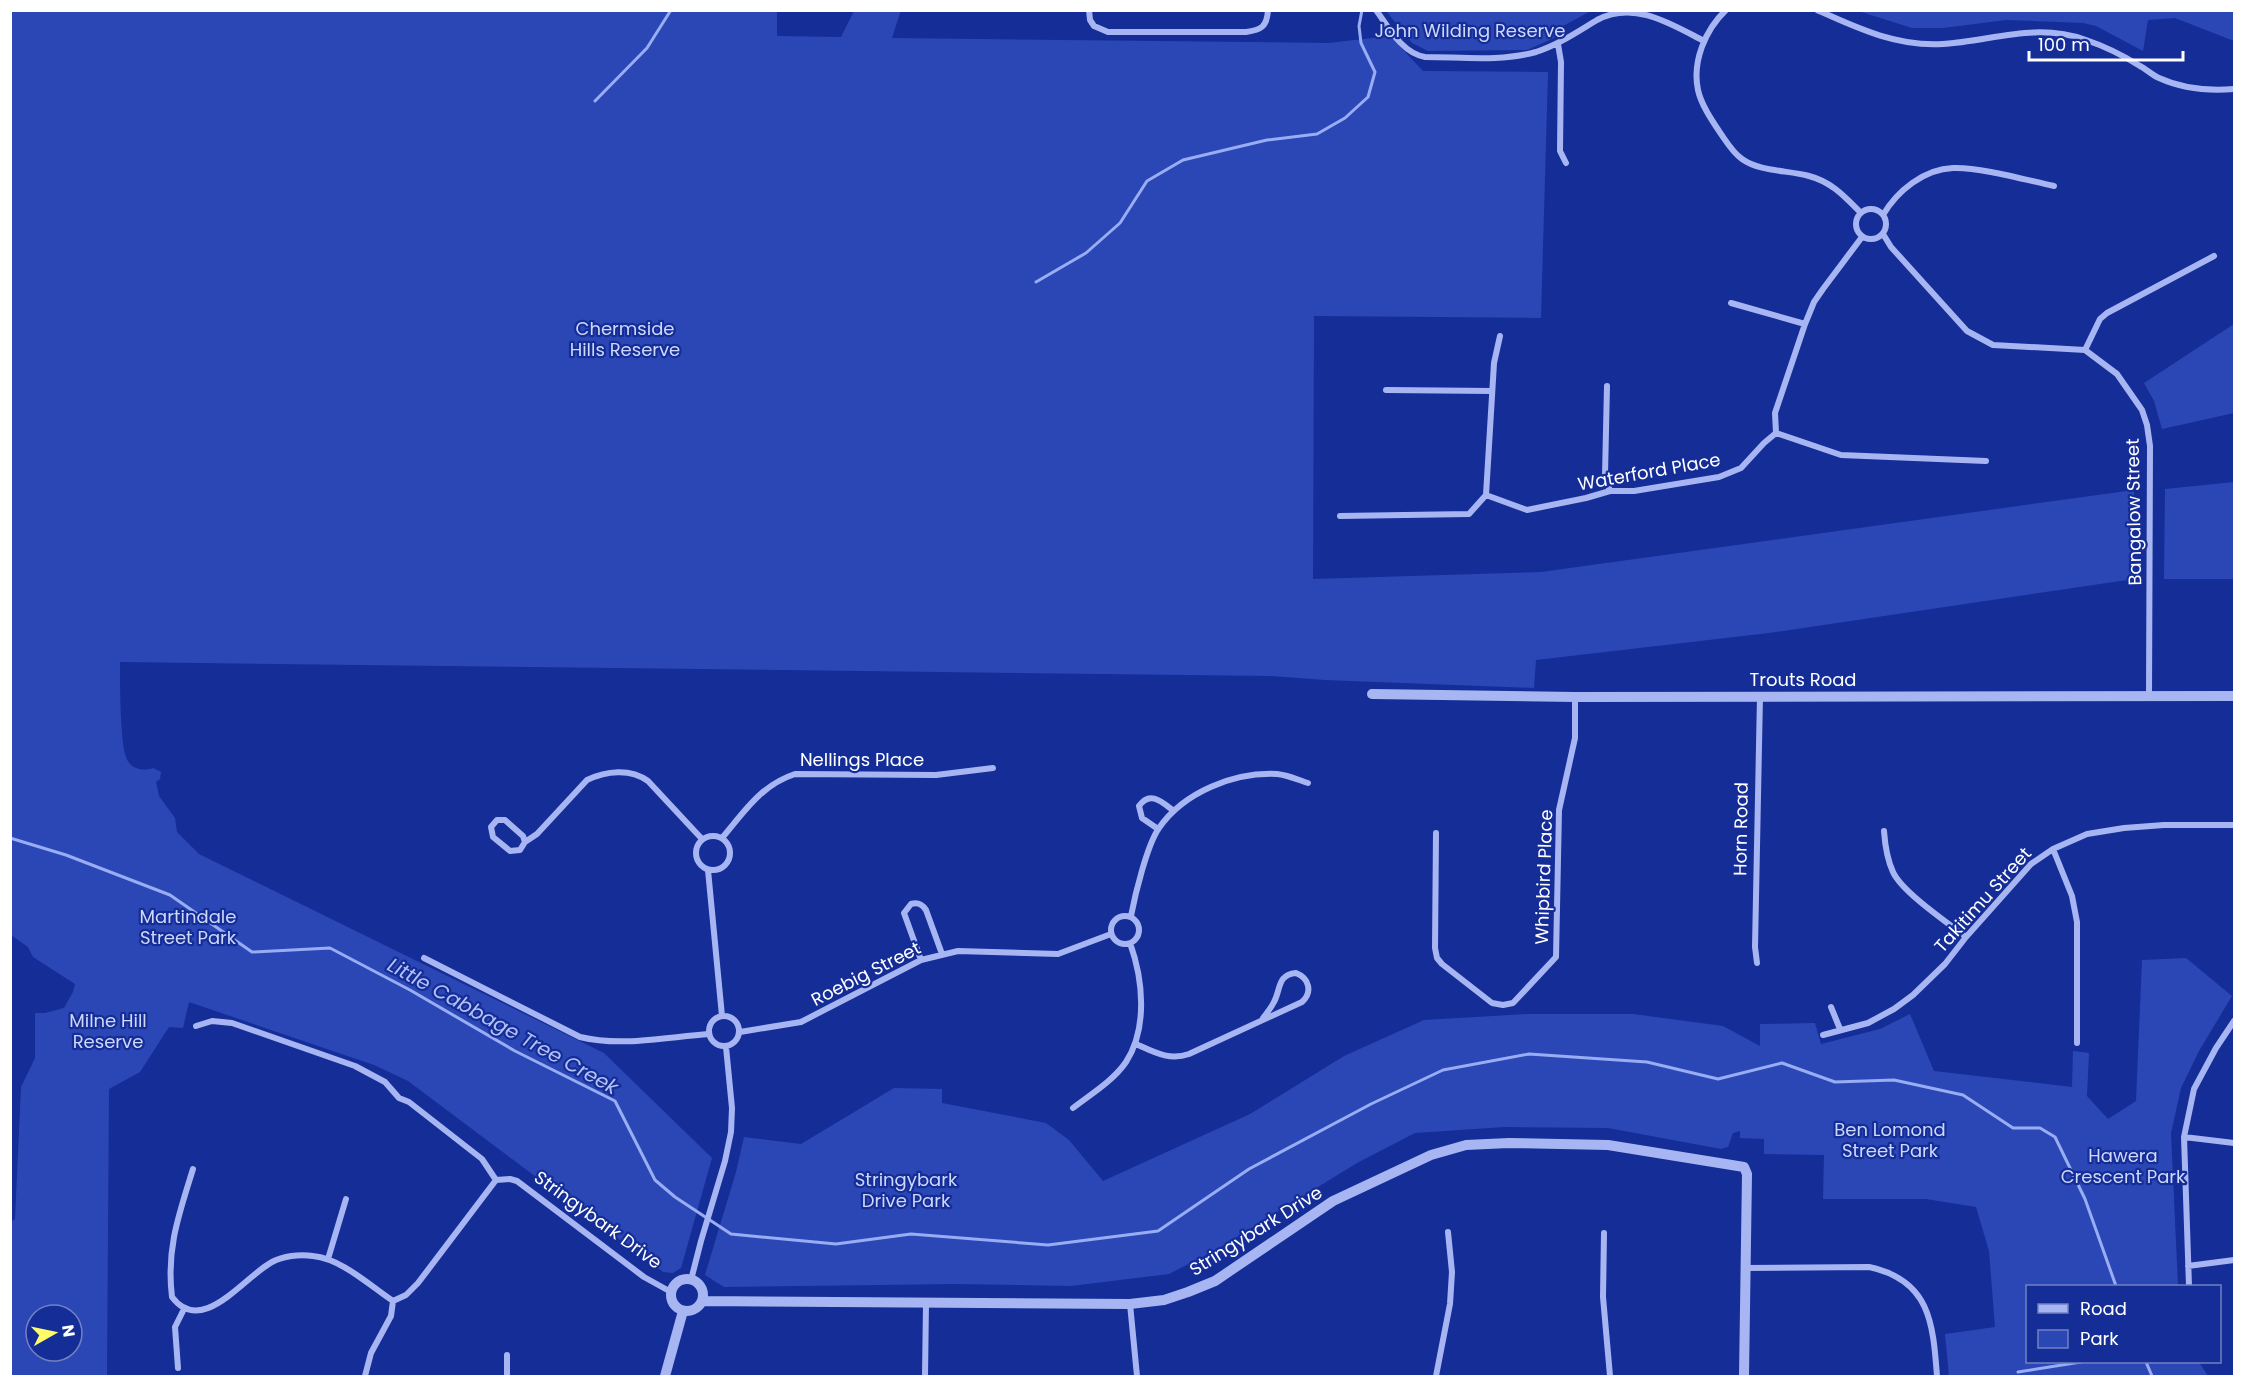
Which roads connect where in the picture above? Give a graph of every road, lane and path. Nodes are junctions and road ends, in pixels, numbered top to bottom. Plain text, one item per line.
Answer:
1 (1089, 10) edge
2 (1268, 10) edge
3 (1376, 10) edge
4 (1726, 10) edge
5 (1817, 10) edge
6 (1704, 40) junction
7 (1558, 44) junction
8 (2235, 89) edge
9 (1566, 163) dead end
10 (2054, 186) dead end
11 (1861, 213) junction
12 (1883, 215) junction
13 (1883, 234) junction
14 (1862, 237) junction
15 (2214, 256) dead end
16 (1731, 303) dead end
17 (1805, 324) junction
18 (1500, 336) dead end
19 (2085, 350) junction
20 (1607, 386) dead end
21 (1386, 390) dead end
22 (1492, 391) junction
23 (1776, 433) junction
24 (1986, 461) dead end
25 (1610, 491) junction
26 (1486, 495) junction
27 (1340, 516) dead end
28 (1372, 694) dead end
29 (1760, 696) junction
30 (2149, 696) junction
31 (2235, 696) edge
32 (1575, 697) junction
33 (993, 768) dead end
34 (1308, 783) dead end
35 (1174, 811) junction
36 (2235, 825) edge
37 (1158, 829) junction
38 (1884, 831) dead end
39 (1436, 833) dead end
40 (722, 838) junction
41 (702, 839) junction
42 (525, 842) junction
43 (2053, 849) junction
44 (708, 870) junction
45 (1131, 916) junction
46 (1111, 934) junction
47 (1966, 938) junction
48 (1130, 943) junction
49 (942, 954) junction
50 (423, 958) dead end
51 (921, 960) junction
52 (1757, 963) dead end
53 (1831, 1007) dead end
54 (722, 1016) junction
55 (1263, 1018) junction
56 (2235, 1021) edge
57 (196, 1026) dead end
58 (1840, 1029) junction
59 (740, 1032) junction
60 (709, 1034) junction
61 (1823, 1035) dead end
62 (2077, 1043) dead end
63 (1136, 1044) junction
64 (726, 1047) junction
65 (1073, 1108) dead end
66 (2184, 1137) junction
67 (2235, 1143) edge
68 (193, 1169) dead end
69 (496, 1180) junction
70 (346, 1199) dead end
71 (1448, 1232) dead end
72 (1604, 1233) dead end
73 (328, 1259) junction
74 (2235, 1260) edge
75 (2188, 1266) junction
76 (1746, 1268) junction
77 (691, 1280) junction
78 (2189, 1285) edge
79 (671, 1292) junction
80 (393, 1301) junction
81 (702, 1301) junction
82 (926, 1303) junction
83 (1130, 1304) junction
84 (184, 1310) junction
85 (683, 1311) junction
86 (507, 1355) dead end
87 (178, 1368) dead end
88 (365, 1377) edge
89 (507, 1377) edge
90 (665, 1377) edge
91 (925, 1377) edge
92 (1137, 1377) edge
93 (1436, 1377) edge
94 (1610, 1377) edge
95 (1744, 1377) edge
96 (1937, 1377) edge

1 - 2 street
3 - 7 street
4 - 6 street
5 - 8 street
6 - 7 street
6 - 11 street
7 - 9 street
10 - 12 street
11 - 12 street
11 - 14 street
12 - 13 street
13 - 14 street
13 - 19 street
14 - 17 street
15 - 19 street
16 - 17 street
17 - 23 street
18 - 22 street
19 - 30 street, Bangalow Street
20 - 25 street
21 - 22 street
22 - 26 street
23 - 24 street
23 - 25 street, Waterford Place
25 - 26 street, Waterford Place
26 - 27 street
28 - 32 street, Trouts Road
29 - 30 street, Trouts Road
29 - 32 street, Trouts Road
29 - 52 street, Horn Road
30 - 31 street, Trouts Road
32 - 39 street, Whipbird Place
33 - 40 street, Nellings Place
34 - 35 street
35 - 37 street
35 - 37 street
36 - 43 street, Takitimu Street
37 - 45 street
38 - 47 street
40 - 41 street
40 - 44 street
41 - 42 street
41 - 44 street
42 - 42 street
43 - 47 street, Takitimu Street
43 - 62 street
44 - 54 street
45 - 46 street, Roebig Street
45 - 48 street
46 - 48 street
46 - 49 street, Roebig Street
47 - 58 street, Takitimu Street
48 - 63 street
49 - 51 street, Roebig Street
49 - 51 street
50 - 60 street
51 - 59 street, Roebig Street
53 - 58 street
54 - 59 street
54 - 60 street
55 - 55 street
55 - 63 street
56 - 66 street
57 - 69 street
58 - 61 street, Takitimu Street
59 - 64 street
60 - 64 street
63 - 65 street
64 - 77 street
66 - 67 street
66 - 75 street
68 - 84 street
69 - 79 street, Stringybark Drive
69 - 80 street
70 - 73 street
71 - 93 street
72 - 94 street
73 - 80 street
73 - 84 street
74 - 75 street
75 - 78 street
76 - 83 street, Stringybark Drive
76 - 95 street
76 - 96 street
77 - 79 street, Stringybark Drive
77 - 81 street
79 - 85 street, Stringybark Drive
80 - 88 street
81 - 82 street, Stringybark Drive
81 - 85 street, Stringybark Drive
82 - 83 street, Stringybark Drive
82 - 91 street
83 - 92 street
84 - 87 street
85 - 90 street
86 - 89 street

